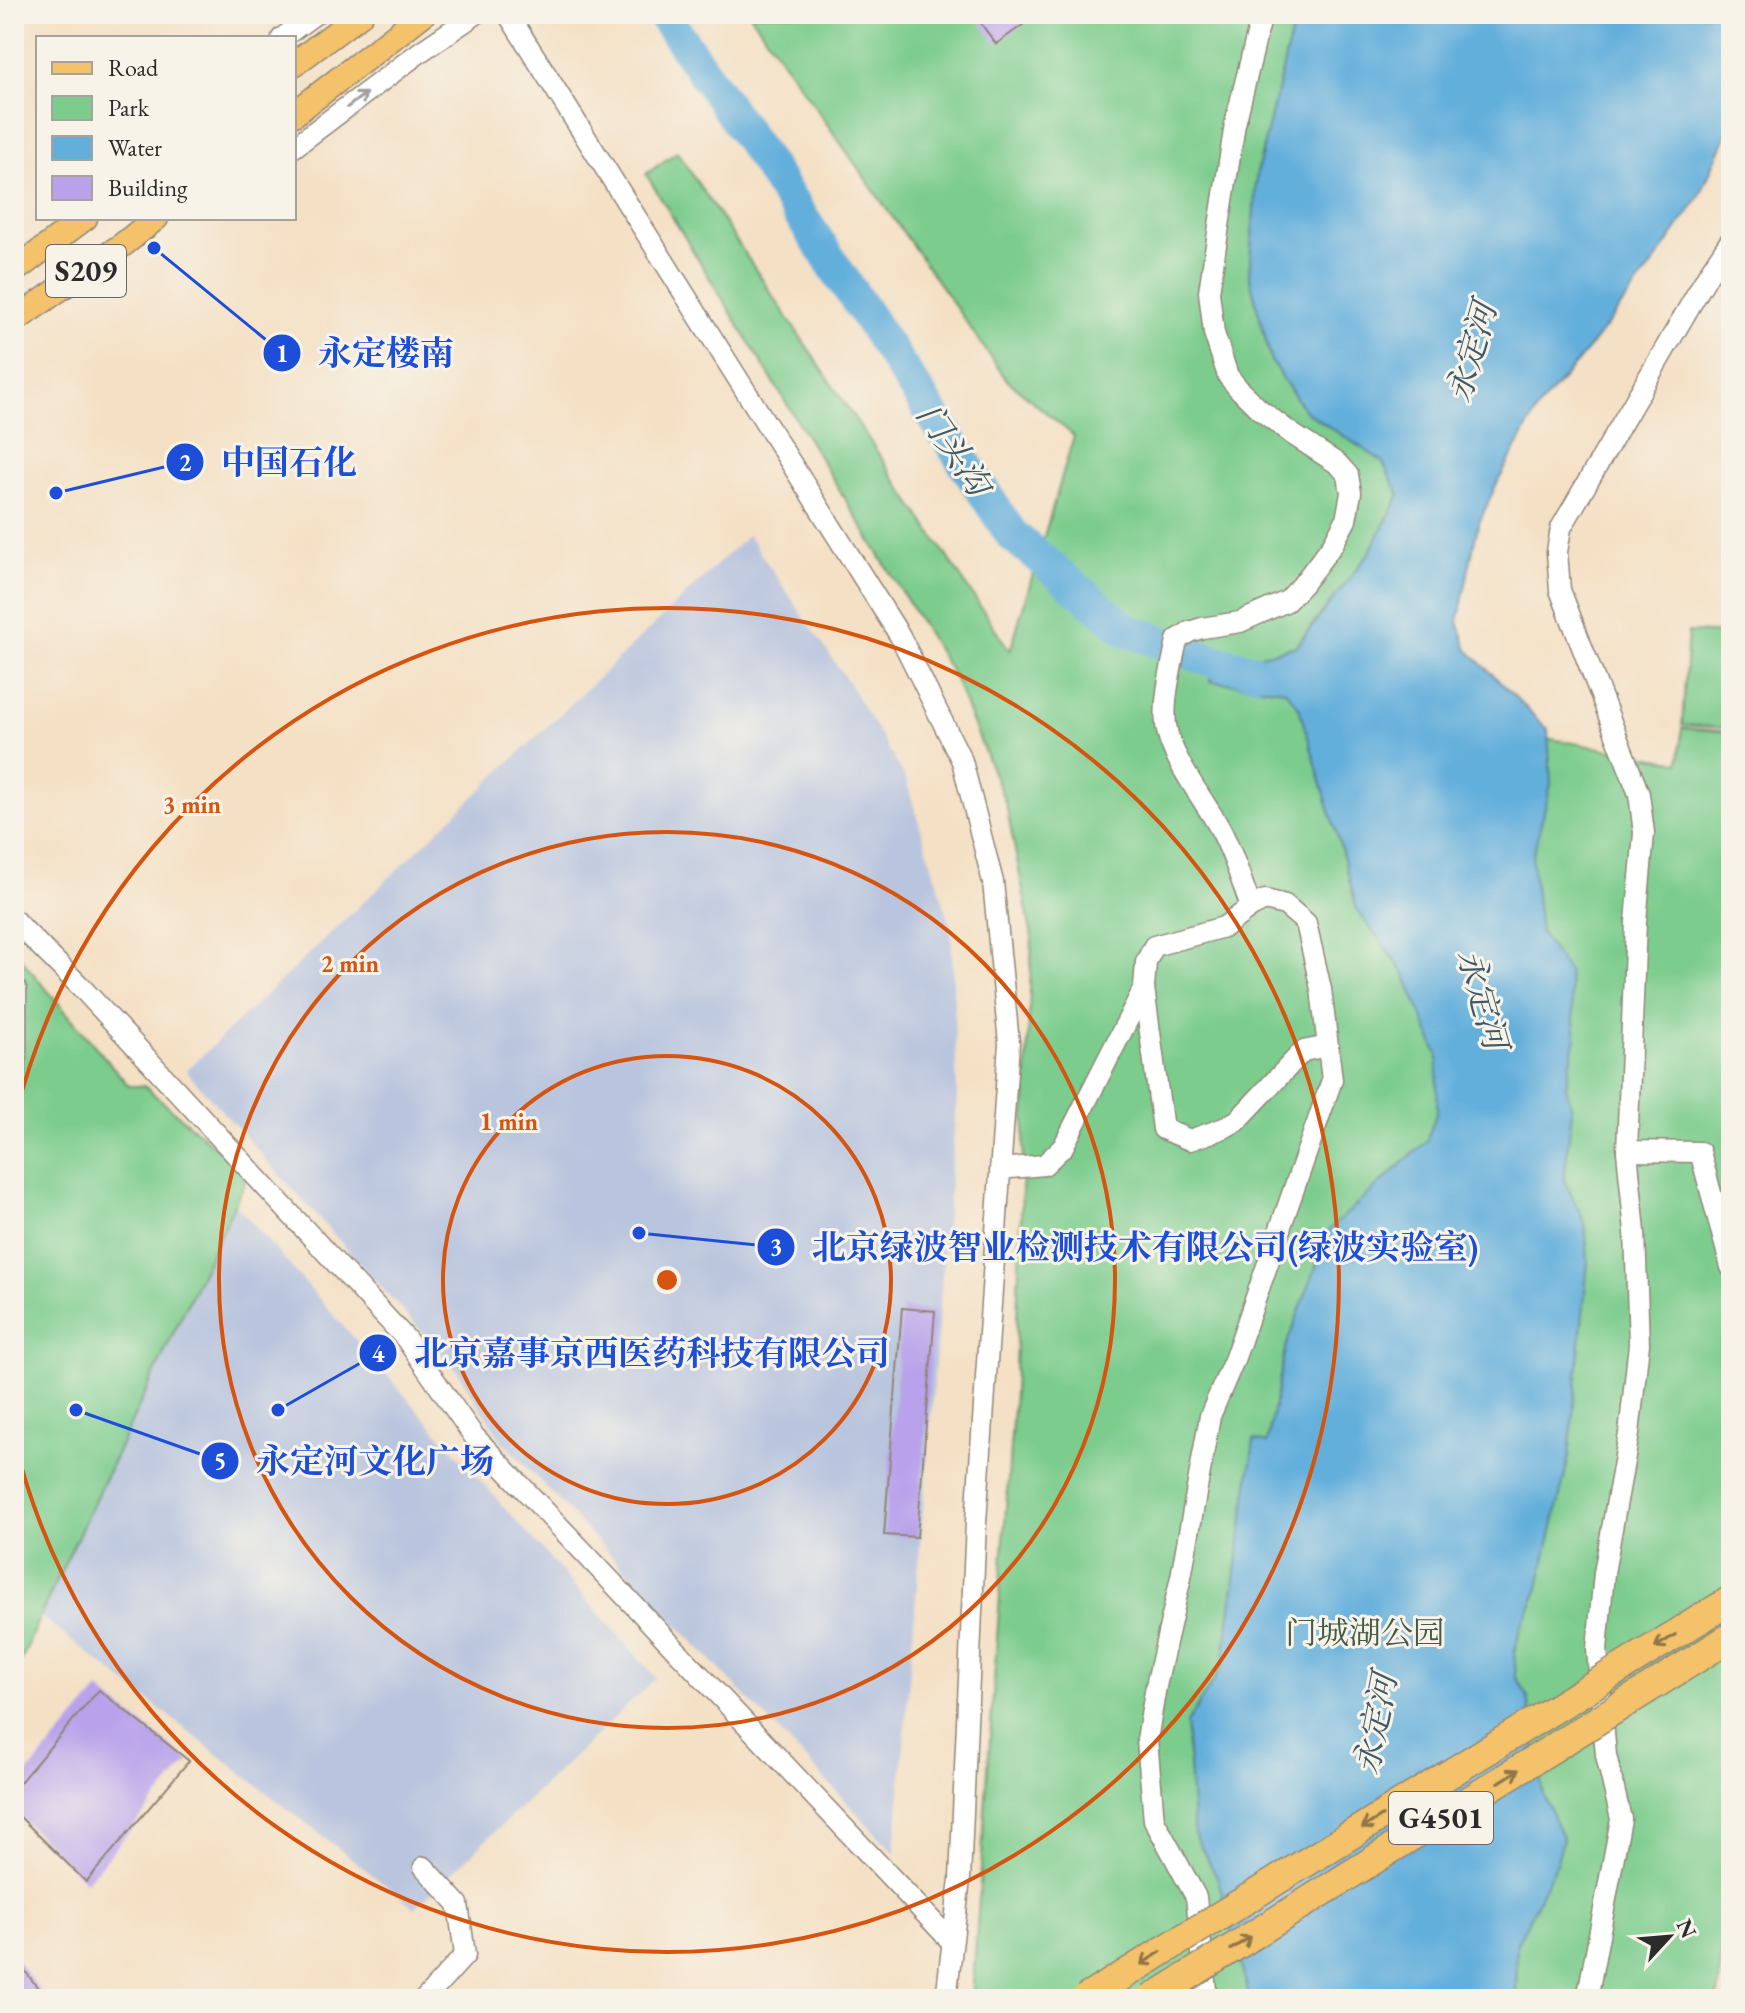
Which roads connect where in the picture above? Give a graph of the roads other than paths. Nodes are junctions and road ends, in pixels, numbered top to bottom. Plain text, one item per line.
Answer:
1 (315, 14) edge
2 (361, 14) edge
3 (423, 14) edge
4 (476, 14) edge
5 (508, 14) edge
6 (1262, 14) edge
7 (285, 36) edge
8 (296, 63) edge
9 (296, 112) edge
10 (296, 145) edge
11 (82, 220) edge
12 (154, 220) edge
13 (1731, 240) edge
14 (14, 271) edge
15 (14, 321) edge
16 (1251, 907) junction
17 (14, 920) edge
18 (14, 987) edge
19 (1144, 988) junction
20 (1328, 1046) junction
21 (14, 1079) edge
22 (1627, 1151) junction
23 (1000, 1169) junction
24 (1731, 1267) edge
25 (1731, 1600) edge
26 (1731, 1637) edge
27 (424, 1867) dead end
28 (952, 1942) junction
29 (425, 1999) edge
30 (946, 1999) edge
31 (1085, 1999) edge
32 (1151, 1999) edge
33 (1207, 1999) edge
34 (1587, 1999) edge

1 - 7 street
2 - 8 main road
3 - 9 main road
10 -> 4 street
5 - 23 street
6 - 16 street
11 - 14 main road, S209
12 - 15 main road, S209
13 - 22 street
16 - 19 street
16 - 20 street
17 - 28 street
18 - 21 street
19 - 20 street
19 - 23 street
20 - 33 street
22 - 24 street
22 - 34 street
23 - 28 street
25 -> 31 highway, G4501, bridge
32 -> 26 highway, G4501, bridge
27 - 29 street
28 - 30 street

